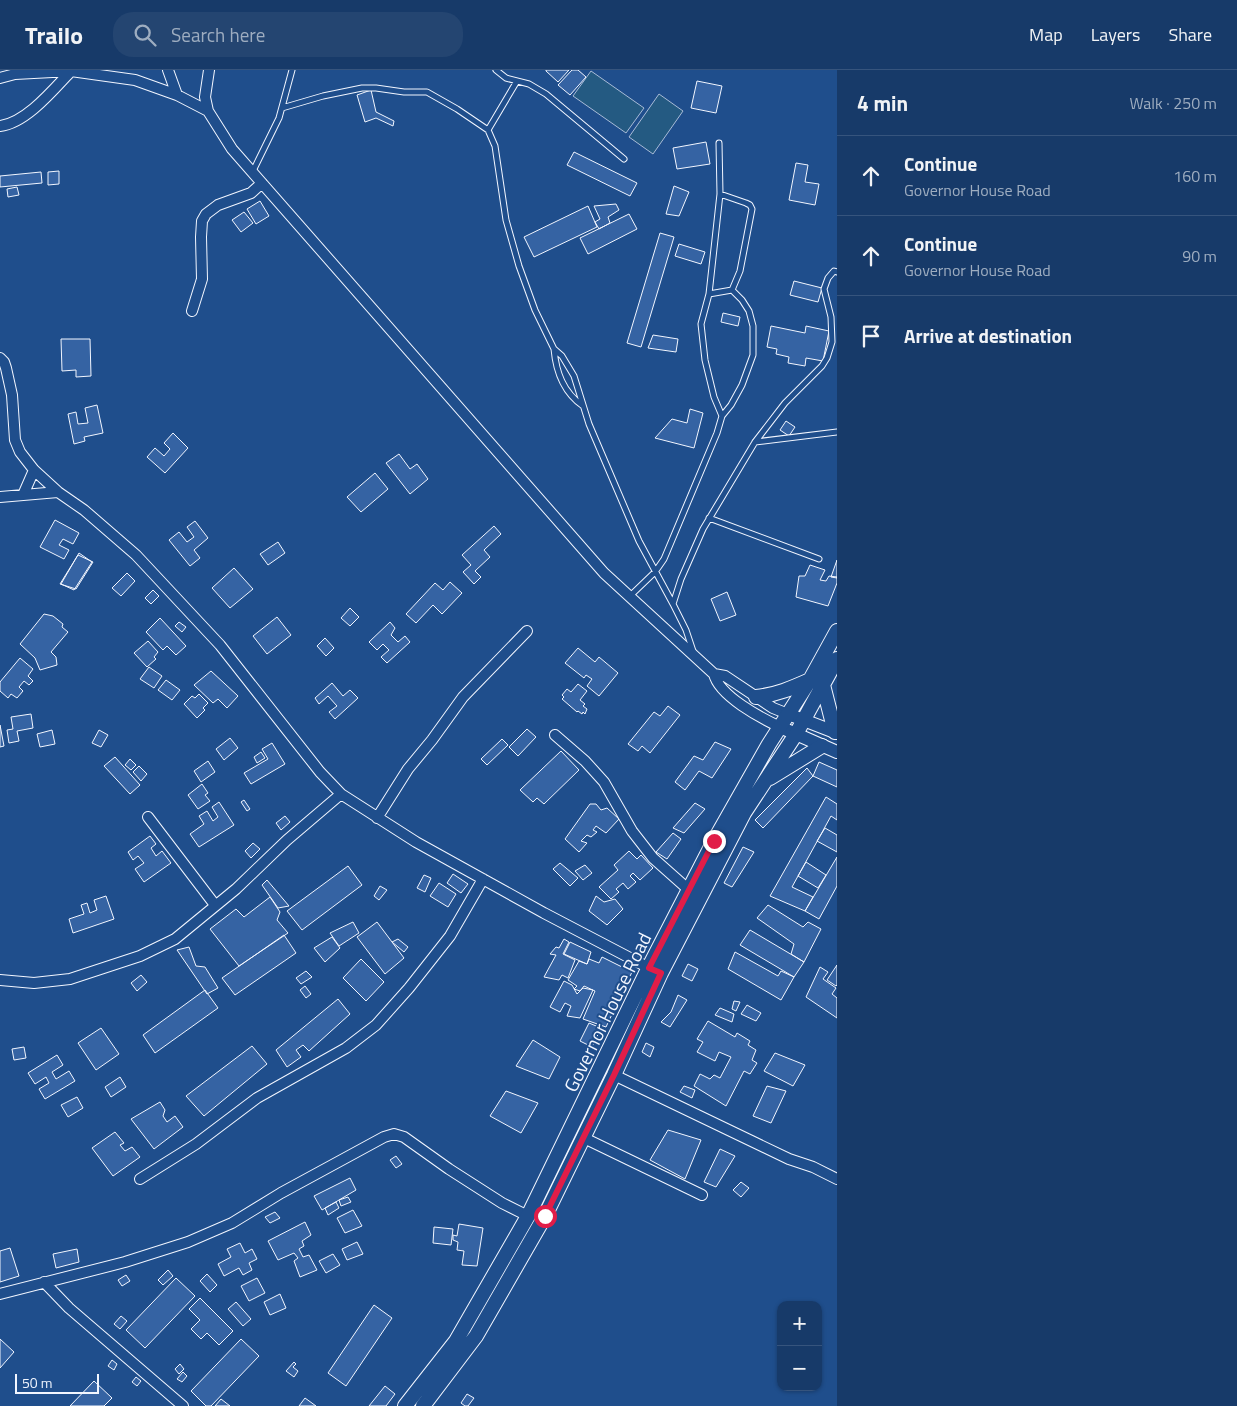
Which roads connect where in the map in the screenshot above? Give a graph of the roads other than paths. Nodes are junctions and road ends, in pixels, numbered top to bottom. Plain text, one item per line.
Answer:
1 (168, 70) edge
2 (209, 70) edge
3 (292, 70) edge
4 (496, 70) edge
5 (71, 71) edge
6 (12, 72) edge
7 (0, 78) edge
8 (516, 81) junction
9 (177, 95) junction
10 (282, 108) junction
11 (208, 110) junction
12 (0, 126) edge
13 (488, 130) junction
14 (719, 143) dead end
15 (624, 159) dead end
16 (252, 172) junction
17 (262, 183) junction
18 (720, 194) junction
19 (837, 272) edge
20 (732, 290) junction
21 (709, 294) junction
22 (192, 311) dead end
23 (554, 349) junction
24 (0, 358) edge
25 (583, 406) junction
26 (722, 416) junction
27 (837, 432) edge
28 (754, 442) junction
29 (34, 470) junction
30 (58, 492) junction
31 (23, 495) junction
32 (0, 497) edge
33 (709, 518) junction
34 (819, 559) dead end
35 (655, 572) junction
36 (630, 597) junction
37 (673, 604) junction
38 (837, 630) edge
39 (527, 631) dead end
40 (695, 657) junction
41 (837, 659) edge
42 (714, 674) junction
43 (817, 682) junction
44 (756, 697) junction
45 (788, 714) junction
46 (803, 720) junction
47 (780, 727) junction
48 (836, 733) edge
49 (796, 734) junction
50 (556, 735) dead end
51 (822, 746) junction
52 (837, 752) edge
53 (765, 782) junction
54 (341, 794) junction
55 (148, 817) dead end
56 (377, 818) junction
57 (483, 879) junction
58 (689, 890) junction
59 (215, 905) junction
60 (655, 970) junction
61 (0, 980) edge
62 (614, 1075) junction
63 (584, 1138) junction
64 (140, 1179) dead end
65 (837, 1179) edge
66 (702, 1195) dead end
67 (528, 1216) junction
68 (44, 1282) junction
69 (0, 1294) edge
70 (183, 1406) edge
71 (405, 1406) edge
72 (423, 1406) edge

1 - 9 street
2 - 11 street
3 - 10 lane
4 - 8 lane
5 - 6 street
5 - 9 street
5 - 12 street
6 - 7 street
8 - 13 lane
8 - 15 lane
9 - 11 street
10 - 13 lane
10 - 16 lane
11 - 16 street
13 - 23 lane
14 - 18 lane
16 - 17 street
17 - 22 street
17 - 36 street
18 - 20 lane
18 - 21 lane
19 - 28 lane
20 - 21 lane
20 - 26 lane
21 - 26 lane
23 - 25 lane
23 - 25 lane
24 - 29 street
25 - 35 lane
26 - 35 lane
27 - 28 lane
28 - 33 lane
29 - 30 street
29 - 31 street
30 - 31 street
30 - 54 street
31 - 32 street
33 - 34 lane
33 - 37 lane
35 - 36 lane
35 - 37 lane
36 - 40 street
37 - 40 lane
38 - 43 main road, Governor House Road
39 - 56 street
40 - 42 street
41 - 43 main road, Governor House Road
42 - 44 street
42 - 47 street
43 - 44 main road
43 - 45 main road, Governor House Road
43 - 46 main road, Governor House Road
43 - 48 main road
44 - 45 street
45 - 46 street
45 - 47 main road, Governor House Road
46 - 48 street
46 - 49 main road, Governor House Road
47 - 49 street
47 - 58 main road, Governor House Road
49 - 51 street
49 - 53 main road, Governor House Road
50 - 58 street
51 - 52 street
51 - 53 main road
53 - 60 main road, Governor House Road
54 - 56 street
54 - 59 street
55 - 59 street
56 - 57 street
57 - 60 street
57 - 64 street
58 - 60 main road, Governor House Road
59 - 61 street
60 - 62 main road, Governor House Road
60 - 67 main road, Governor House Road
62 - 63 main road, Governor House Road
62 - 65 street
63 - 66 street
63 - 72 main road, Governor House Road
67 - 68 street
67 - 71 main road, Governor House Road
68 - 69 street
68 - 70 street

